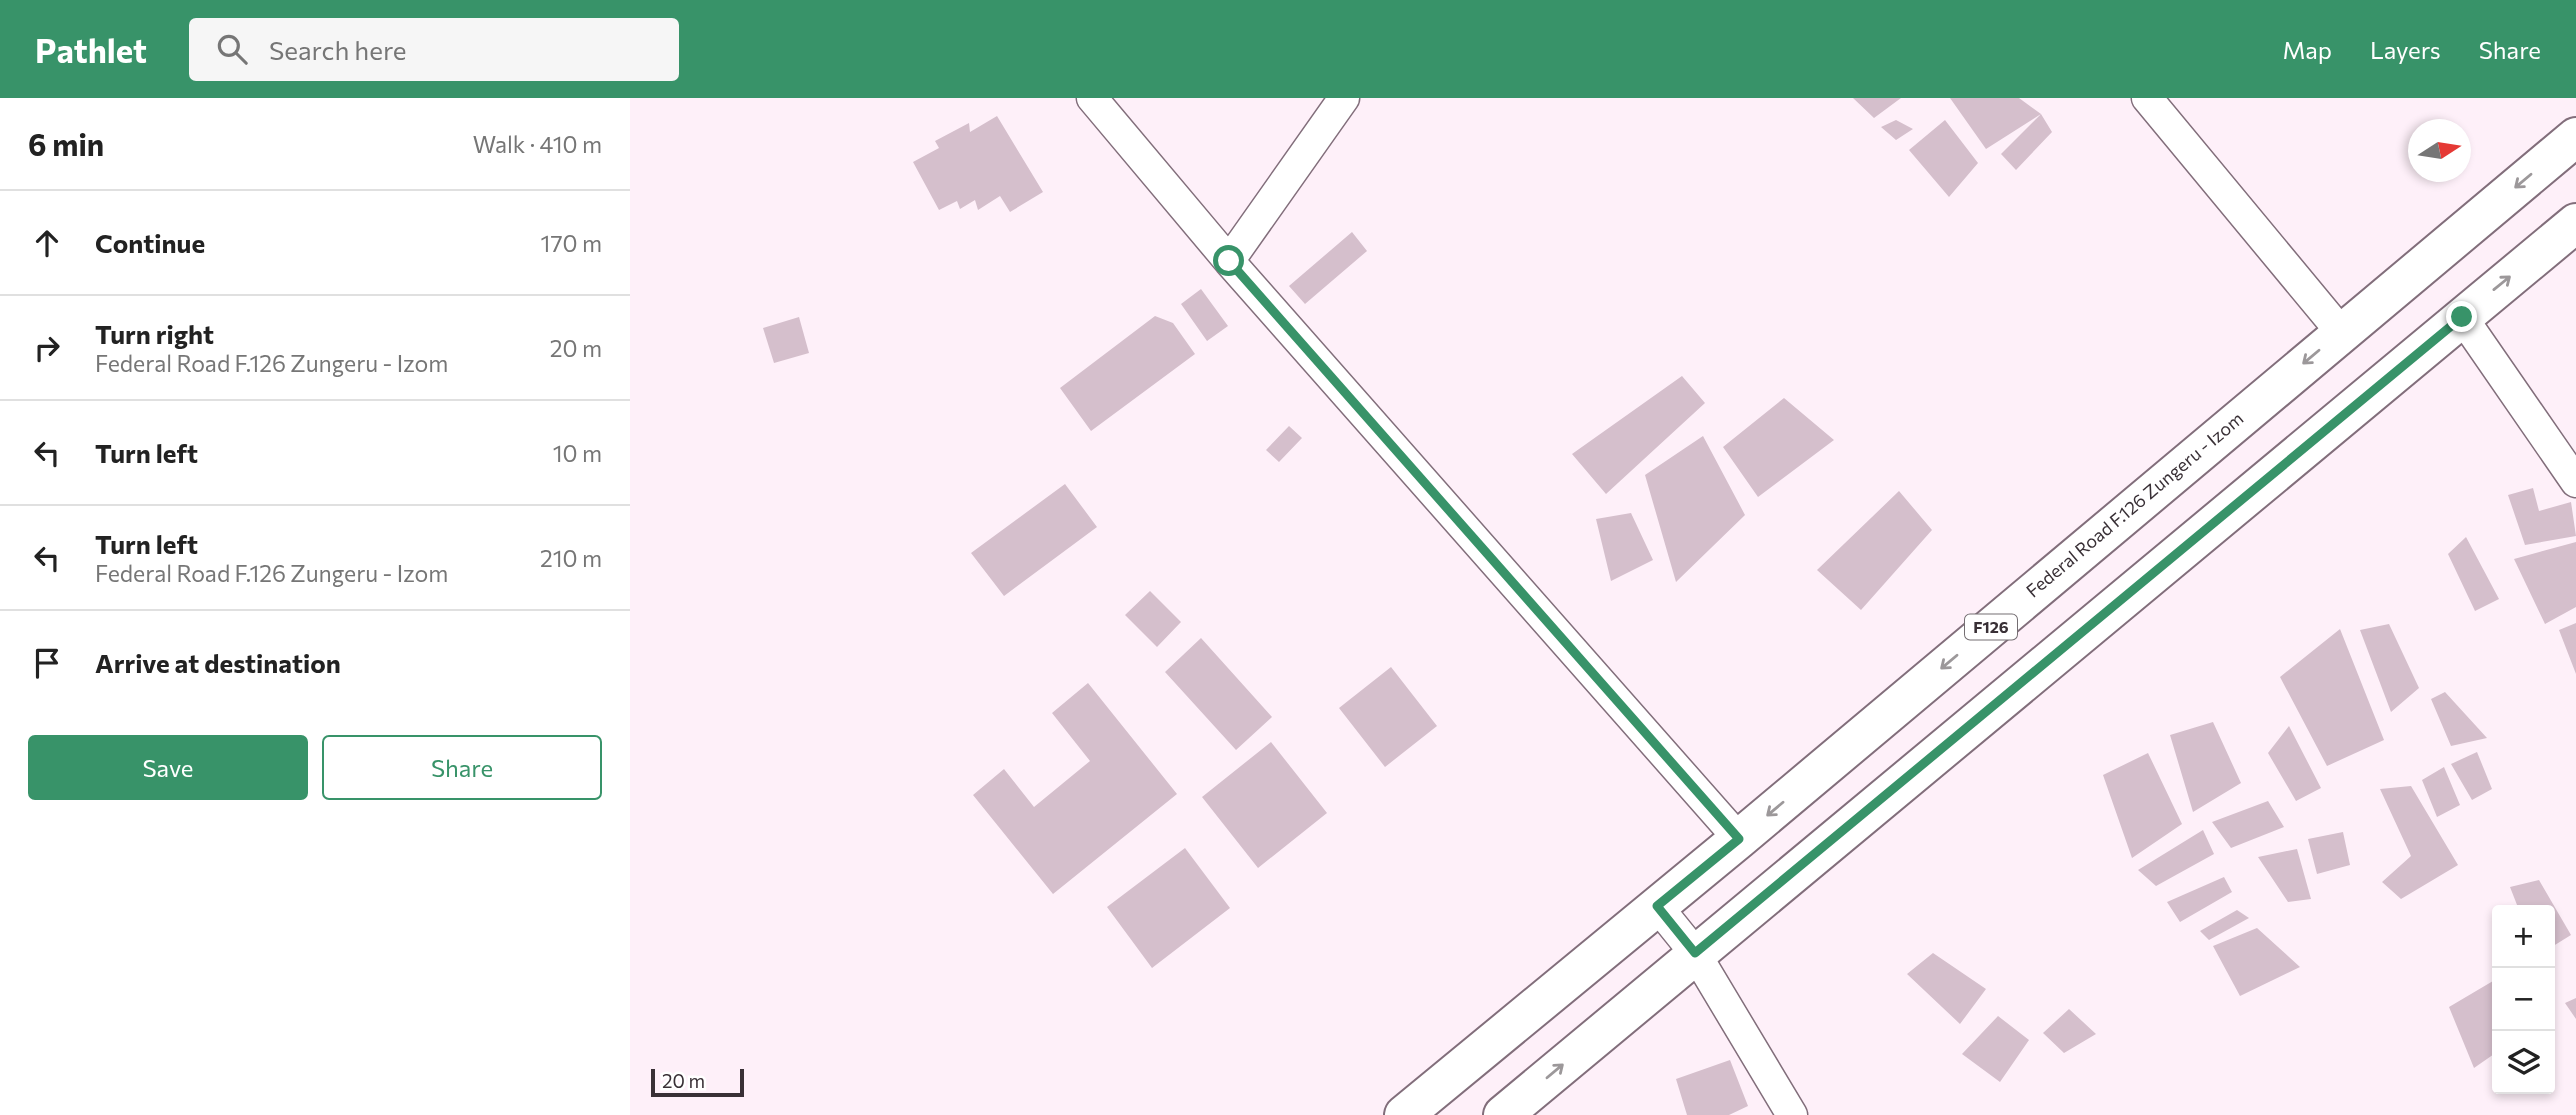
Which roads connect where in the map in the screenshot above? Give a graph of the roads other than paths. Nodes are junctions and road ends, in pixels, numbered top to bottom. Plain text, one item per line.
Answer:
1 (1092, 98) edge
2 (1344, 98) edge
3 (2147, 98) edge
4 (2576, 137) edge
5 (2576, 223) edge
6 (1229, 261) junction
7 (2462, 317) junction
8 (2341, 332) junction
9 (2576, 482) edge
10 (1739, 839) junction
11 (1657, 906) junction
12 (1695, 953) junction
13 (1404, 1115) edge
14 (1503, 1115) edge
15 (1792, 1115) edge

1 - 6 street
2 - 6 street
3 - 8 street
4 -> 8 main road, Federal Road F.126 Zungeru - Izom / F126
7 -> 5 main road
6 - 10 street
7 - 9 street
7 - 12 main road
8 -> 10 main road, Federal Road F.126 Zungeru - Izom / F126
10 - 11 main road, Federal Road F.126 Zungeru - Izom / F126
11 - 12 street
11 - 13 main road, Federal Road F.126 Zungeru - Izom / F126
14 -> 12 main road
12 - 15 street

